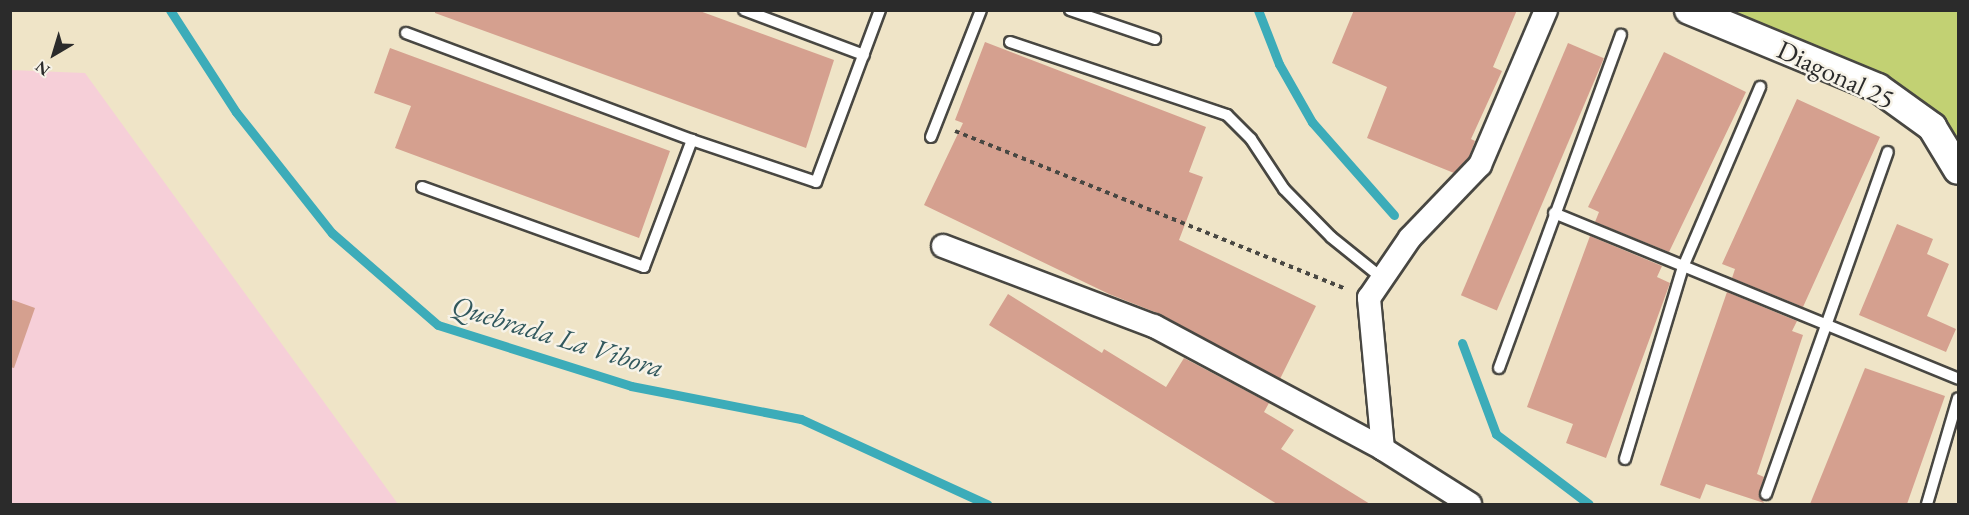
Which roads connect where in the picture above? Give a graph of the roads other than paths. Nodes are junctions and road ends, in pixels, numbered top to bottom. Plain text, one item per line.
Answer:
1 (744, 10) edge
2 (880, 10) edge
3 (981, 10) edge
4 (1070, 10) edge
5 (1546, 10) edge
6 (1689, 10) edge
7 (406, 33) dead end
8 (1621, 35) dead end
9 (1155, 39) dead end
10 (1010, 42) dead end
11 (864, 55) junction
12 (1760, 87) dead end
13 (931, 137) dead end
14 (692, 140) junction
15 (1888, 152) dead end
16 (1959, 170) edge
17 (422, 187) dead end
18 (1554, 213) junction
19 (943, 246) dead end
20 (1683, 267) junction
21 (1382, 278) junction
22 (1826, 327) junction
23 (1499, 368) dead end
24 (1959, 379) edge
25 (1959, 398) edge
26 (1383, 448) junction
27 (1625, 459) dead end
28 (1766, 494) dead end
29 (1470, 504) edge
30 (1927, 504) edge

1 - 11 lane
2 - 11 lane
3 - 13 lane
4 - 9 lane
5 - 21 street
6 - 16 street, Diagonal 25
7 - 14 lane
8 - 18 lane
10 - 21 lane
11 - 14 lane
12 - 20 lane
14 - 17 lane
15 - 22 lane
18 - 20 lane
18 - 23 lane
19 - 26 street
20 - 22 lane
20 - 27 lane
21 - 26 street
22 - 24 lane
22 - 28 lane
25 - 30 lane
26 - 29 street

